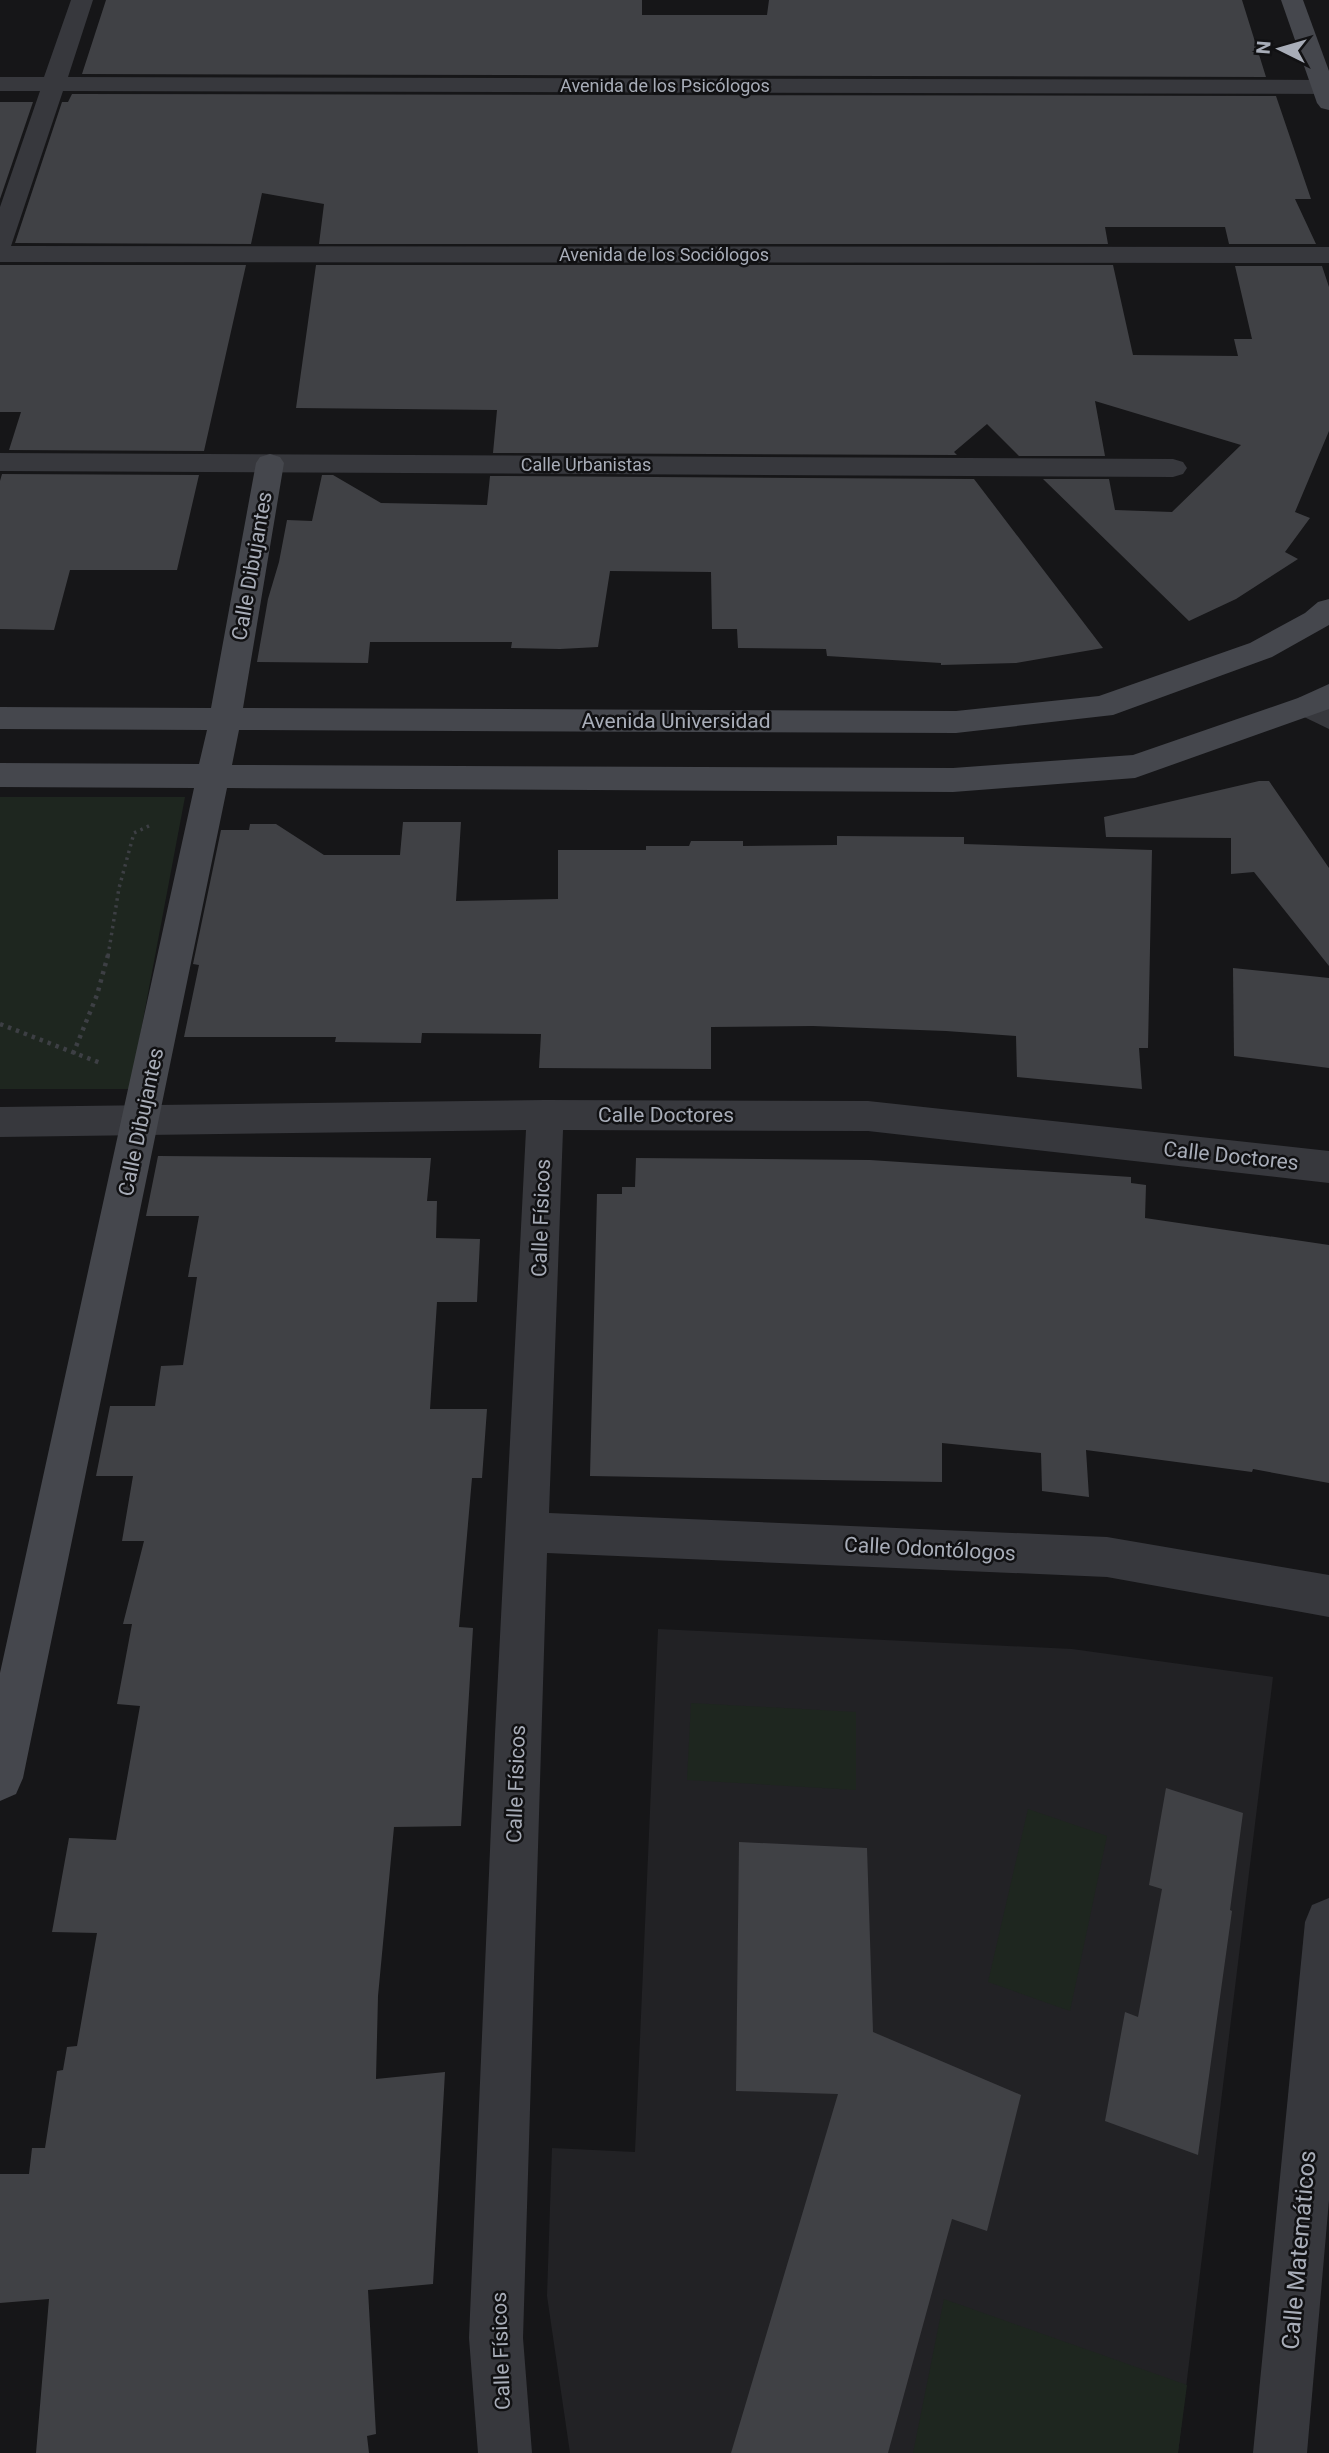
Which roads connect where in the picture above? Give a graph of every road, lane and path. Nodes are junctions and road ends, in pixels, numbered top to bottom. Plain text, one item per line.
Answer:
1 (82, 0) edge
2 (1292, 0) edge
3 (0, 84) edge
4 (54, 84) junction
5 (1327, 92) edge
6 (0, 244) edge
7 (0, 254) edge
8 (1329, 255) edge
9 (0, 462) edge
10 (270, 463) junction
11 (1172, 468) dead end
12 (1329, 609) edge
13 (1322, 707) edge
14 (0, 718) edge
15 (225, 719) junction
16 (0, 775) edge
17 (213, 776) junction
18 (162, 819) dead end
19 (0, 1024) edge
20 (73, 1054) junction
21 (105, 1065) dead end
22 (545, 1115) junction
23 (142, 1121) junction
24 (0, 1122) edge
25 (1329, 1167) edge
26 (528, 1532) junction
27 (1329, 1596) edge
28 (0, 1778) edge
29 (1329, 1922) edge
30 (505, 2453) edge
31 (1280, 2453) edge

1 - 4 street
2 - 5 street
3 - 4 street, Avenida de los Psicólogos
4 - 5 street, Avenida de los Psicólogos
4 - 6 street
7 - 8 street, Avenida de los Sociólogos
9 - 10 street, Calle Urbanistas
10 - 11 street, Calle Urbanistas
10 - 15 street, Calle Dibujantes
12 - 15 street, Avenida Universidad
13 - 17 street
14 - 15 street, Avenida Universidad
15 - 17 street, Calle Dibujantes
16 - 17 street
17 - 23 street, Calle Dibujantes
18 - 20 path
19 - 20 path
20 - 21 path
22 - 23 street, Calle Doctores
22 - 25 street, Calle Doctores
22 - 26 street, Calle Físicos
23 - 24 street, Calle Doctores
23 - 28 street, Calle Dibujantes
26 - 27 street, Calle Odontólogos
26 - 30 street, Calle Físicos
29 - 31 street, Calle Matemáticos

